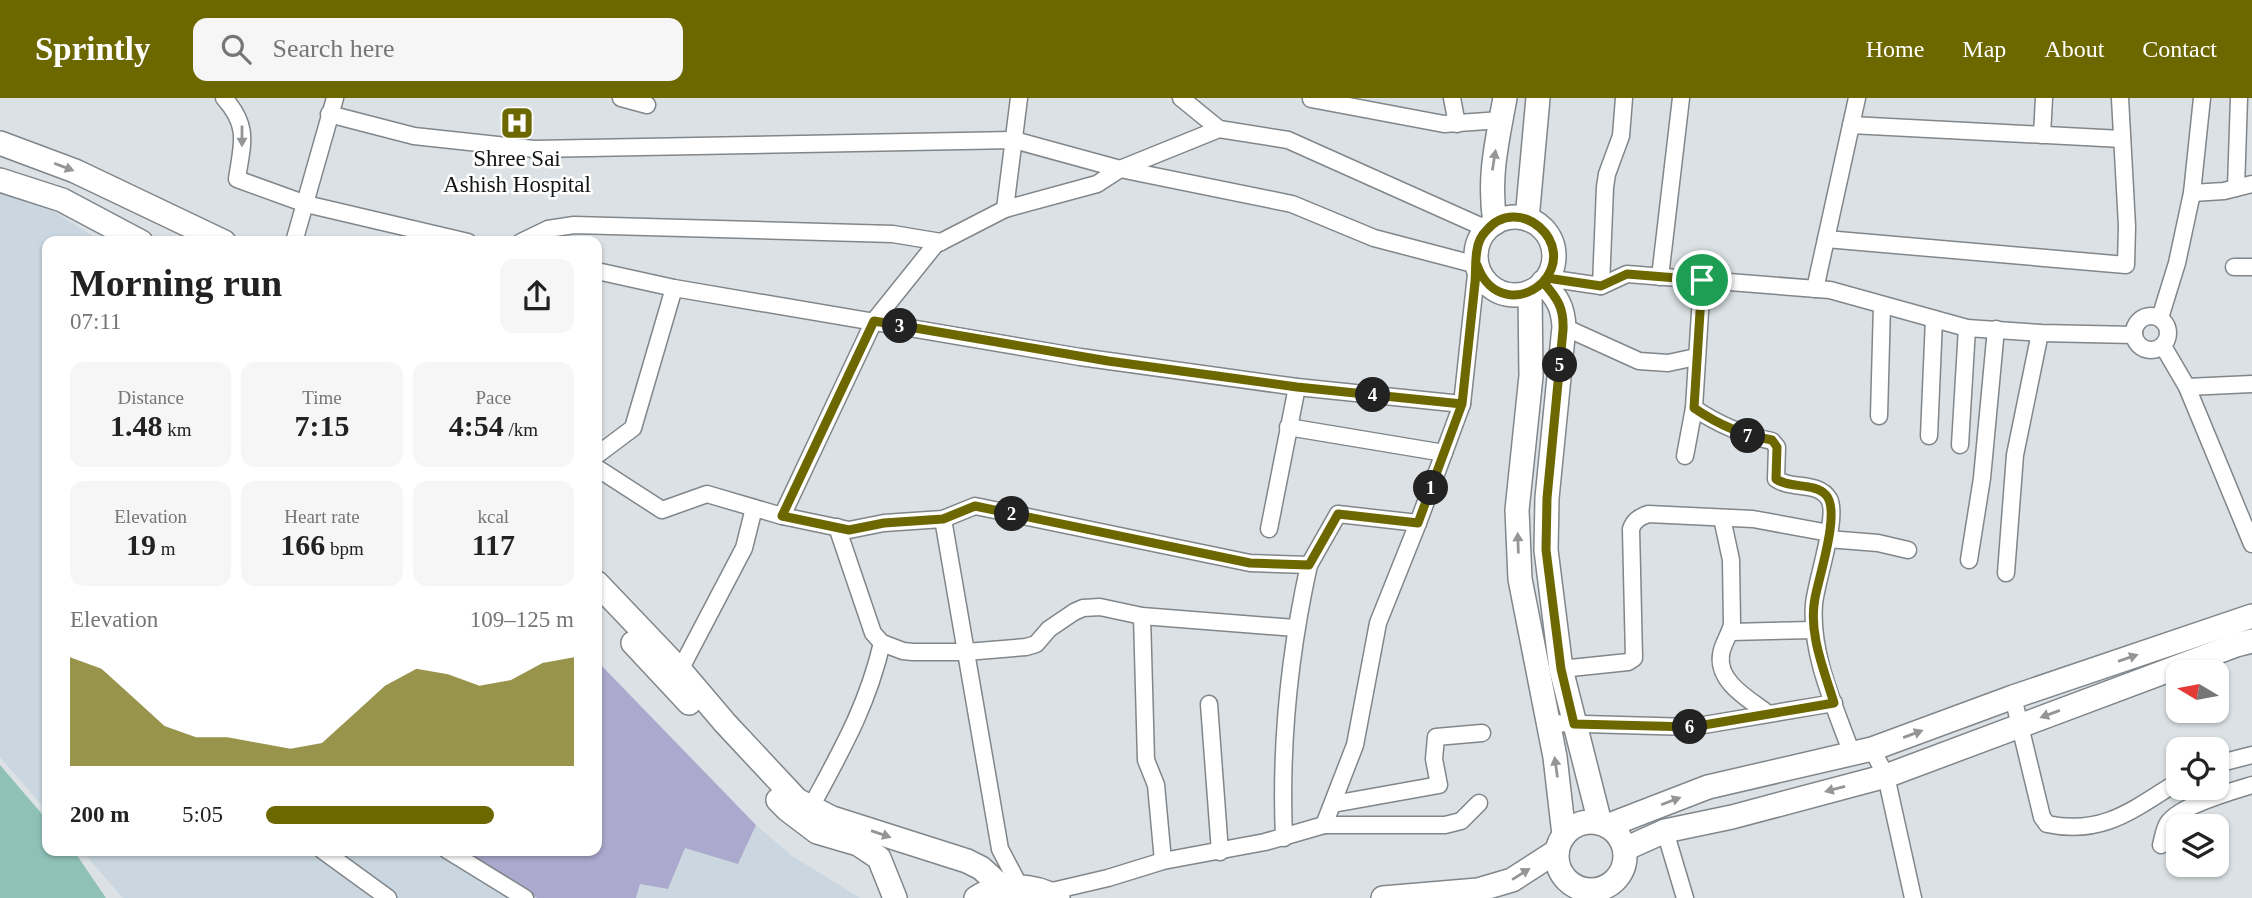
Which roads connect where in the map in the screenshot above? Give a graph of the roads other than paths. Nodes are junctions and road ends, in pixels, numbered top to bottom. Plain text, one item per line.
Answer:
1 (224, 98) edge
2 (621, 98) edge
3 (1019, 98) edge
4 (1181, 98) edge
5 (1452, 98) edge
6 (1538, 98) edge
7 (1624, 98) edge
8 (1681, 98) edge
9 (1857, 98) edge
10 (2044, 98) edge
11 (2120, 98) edge
12 (2202, 98) edge
13 (2239, 98) edge
14 (1311, 99) edge
15 (647, 105) dead end
16 (332, 106) edge
17 (1503, 109) edge
18 (1457, 124) junction
19 (1851, 125) junction
20 (1219, 129) junction
21 (2042, 135) junction
22 (2122, 139) junction
23 (1014, 140) junction
24 (0, 143) edge
25 (1120, 169) junction
26 (0, 180) edge
27 (2252, 184) edge
28 (2235, 188) junction
29 (2192, 193) junction
30 (306, 204) junction
31 (1005, 209) junction
32 (1527, 219) junction
33 (1491, 226) junction
34 (130, 236) edge
35 (211, 236) edge
36 (296, 236) edge
37 (442, 236) edge
38 (533, 236) edge
39 (1826, 239) junction
40 (941, 242) junction
41 (1477, 265) junction
42 (2234, 267) dead end
43 (2252, 267) edge
44 (602, 272) edge
45 (1660, 277) junction
46 (1702, 280) junction
47 (1540, 284) junction
48 (1601, 286) junction
49 (674, 288) junction
50 (1815, 289) junction
51 (1882, 305) junction
52 (2160, 318) junction
53 (1934, 319) junction
54 (874, 321) junction
55 (1564, 327) junction
56 (1967, 328) junction
57 (1996, 329) junction
58 (2040, 333) junction
59 (2134, 335) junction
60 (2163, 346) junction
61 (1696, 357) junction
62 (2252, 384) edge
63 (1297, 387) junction
64 (2187, 387) junction
65 (1462, 404) junction
66 (1694, 408) junction
67 (1879, 416) dead end
68 (1288, 427) junction
69 (1929, 436) dead end
70 (1960, 445) dead end
71 (602, 451) edge
72 (1444, 453) junction
73 (1685, 456) dead end
74 (602, 471) edge
75 (754, 508) junction
76 (782, 516) junction
77 (1722, 518) junction
78 (943, 519) junction
79 (1418, 523) junction
80 (837, 527) junction
81 (1269, 529) dead end
82 (1828, 536) junction
83 (2252, 544) edge
84 (1908, 550) dead end
85 (1969, 560) dead end
86 (1309, 565) junction
87 (2006, 573) dead end
88 (602, 588) edge
89 (602, 610) edge
90 (1142, 616) junction
91 (2252, 616) edge
92 (1295, 628) junction
93 (1814, 630) junction
94 (1731, 632) junction
95 (2252, 641) edge
96 (882, 643) junction
97 (966, 652) junction
98 (1561, 669) junction
99 (680, 670) junction
100 (2013, 697) junction
101 (1834, 703) junction
102 (1209, 704) dead end
103 (1767, 713) junction
104 (1548, 723) junction
105 (1574, 724) junction
106 (2019, 725) junction
107 (1482, 733) dead end
108 (1862, 752) junction
109 (2252, 755) edge
110 (2229, 761) edge
111 (1886, 776) junction
112 (2252, 785) edge
113 (2166, 790) edge
114 (1479, 803) dead end
115 (1333, 804) junction
116 (811, 807) junction
117 (1603, 824) junction
118 (1324, 825) junction
119 (1665, 831) junction
120 (1284, 838) junction
121 (1561, 843) junction
122 (2161, 845) dead end
123 (1625, 849) junction
124 (1220, 852) junction
125 (330, 856) edge
126 (457, 856) edge
127 (1163, 861) junction
128 (1012, 887) junction
129 (1621, 888) edge
130 (1585, 894) edge
131 (1053, 895) edge
132 (388, 898) edge
133 (525, 898) edge
134 (895, 898) edge
135 (976, 898) edge
136 (1383, 898) edge
137 (1685, 898) edge
138 (1913, 898) edge

1 -> 30 street
2 - 15 street
3 - 23 street
4 - 20 street
5 - 18 street
6 - 32 main road
7 - 48 street
8 - 45 street
9 - 19 street
10 - 21 street
11 - 22 street
12 - 29 street
13 - 28 street
14 - 18 street
16 - 23 street
16 - 30 street
17 - 18 street
33 -> 17 main road
19 - 21 street
19 - 39 street
20 - 25 street
20 - 33 street
21 - 22 street
22 - 39 street
23 - 25 street
23 - 31 street
24 -> 35 main road
25 - 31 street
25 - 41 street
26 - 34 main road
27 - 28 street
28 - 29 street
29 - 52 street
30 - 36 street
30 - 37 street
31 - 40 street
32 - 33 main road
32 - 47 main road
33 - 41 main road
38 - 40 street
39 - 50 street
40 - 54 street
41 - 47 main road
41 - 65 street
42 - 43 street
44 - 49 street
45 - 46 street
45 - 48 street
46 - 50 street
46 - 61 street
47 - 48 street
47 - 55 main road
104 -> 47 main road
49 - 54 street
49 - 71 street
50 - 51 street
51 - 53 street
51 - 67 street
52 - 59 street
52 - 60 street
53 - 56 street
53 - 69 street
54 - 63 street
54 - 76 street
55 - 61 street
55 - 98 main road
56 - 57 street
56 - 70 street
57 - 58 street
57 - 85 street
58 - 59 street
58 - 87 street
59 - 60 street
60 - 64 street
61 - 66 street
62 - 64 street
63 - 65 street
63 - 68 street
64 - 83 street
65 - 72 street
66 - 73 street
66 - 82 street
68 - 72 street
68 - 81 street
72 - 79 street
74 - 75 street
75 - 76 street
75 - 99 street
76 - 80 street
77 - 82 street
77 - 94 street
77 - 98 street
78 - 80 street
78 - 86 street
78 - 97 street
79 - 86 street
79 - 115 street
80 - 96 street
82 - 84 street
82 - 93 street
86 - 92 street
88 - 99 main road
89 - 134 main road
90 - 92 street
90 - 97 street
90 - 127 street
100 -> 91 main road
92 - 120 street
93 - 94 street
93 - 101 street
94 - 103 street
95 -> 106 main road
96 - 97 street
96 - 116 street
97 - 128 street
98 - 105 main road
99 - 116 main road
100 - 106 street
108 -> 100 main road
101 - 103 street
101 - 108 street
102 - 124 street
103 - 105 street
104 - 105 street
121 -> 104 main road
105 - 117 main road
106 - 111 main road
106 - 113 street
107 - 115 street
108 - 111 street
117 -> 108 main road
109 - 110 street
111 -> 119 main road
111 - 138 street
112 - 122 street
114 - 118 street
115 - 118 street
116 -> 128 main road
117 - 121 main road
117 - 123 main road
118 - 120 street
119 - 123 main road
119 - 137 street
120 - 124 street
121 - 130 main road
136 -> 121 main road
123 - 129 main road
124 - 127 street
125 - 132 street
126 - 133 street
127 - 131 street
128 - 131 main road
128 - 135 main road
129 - 130 main road

